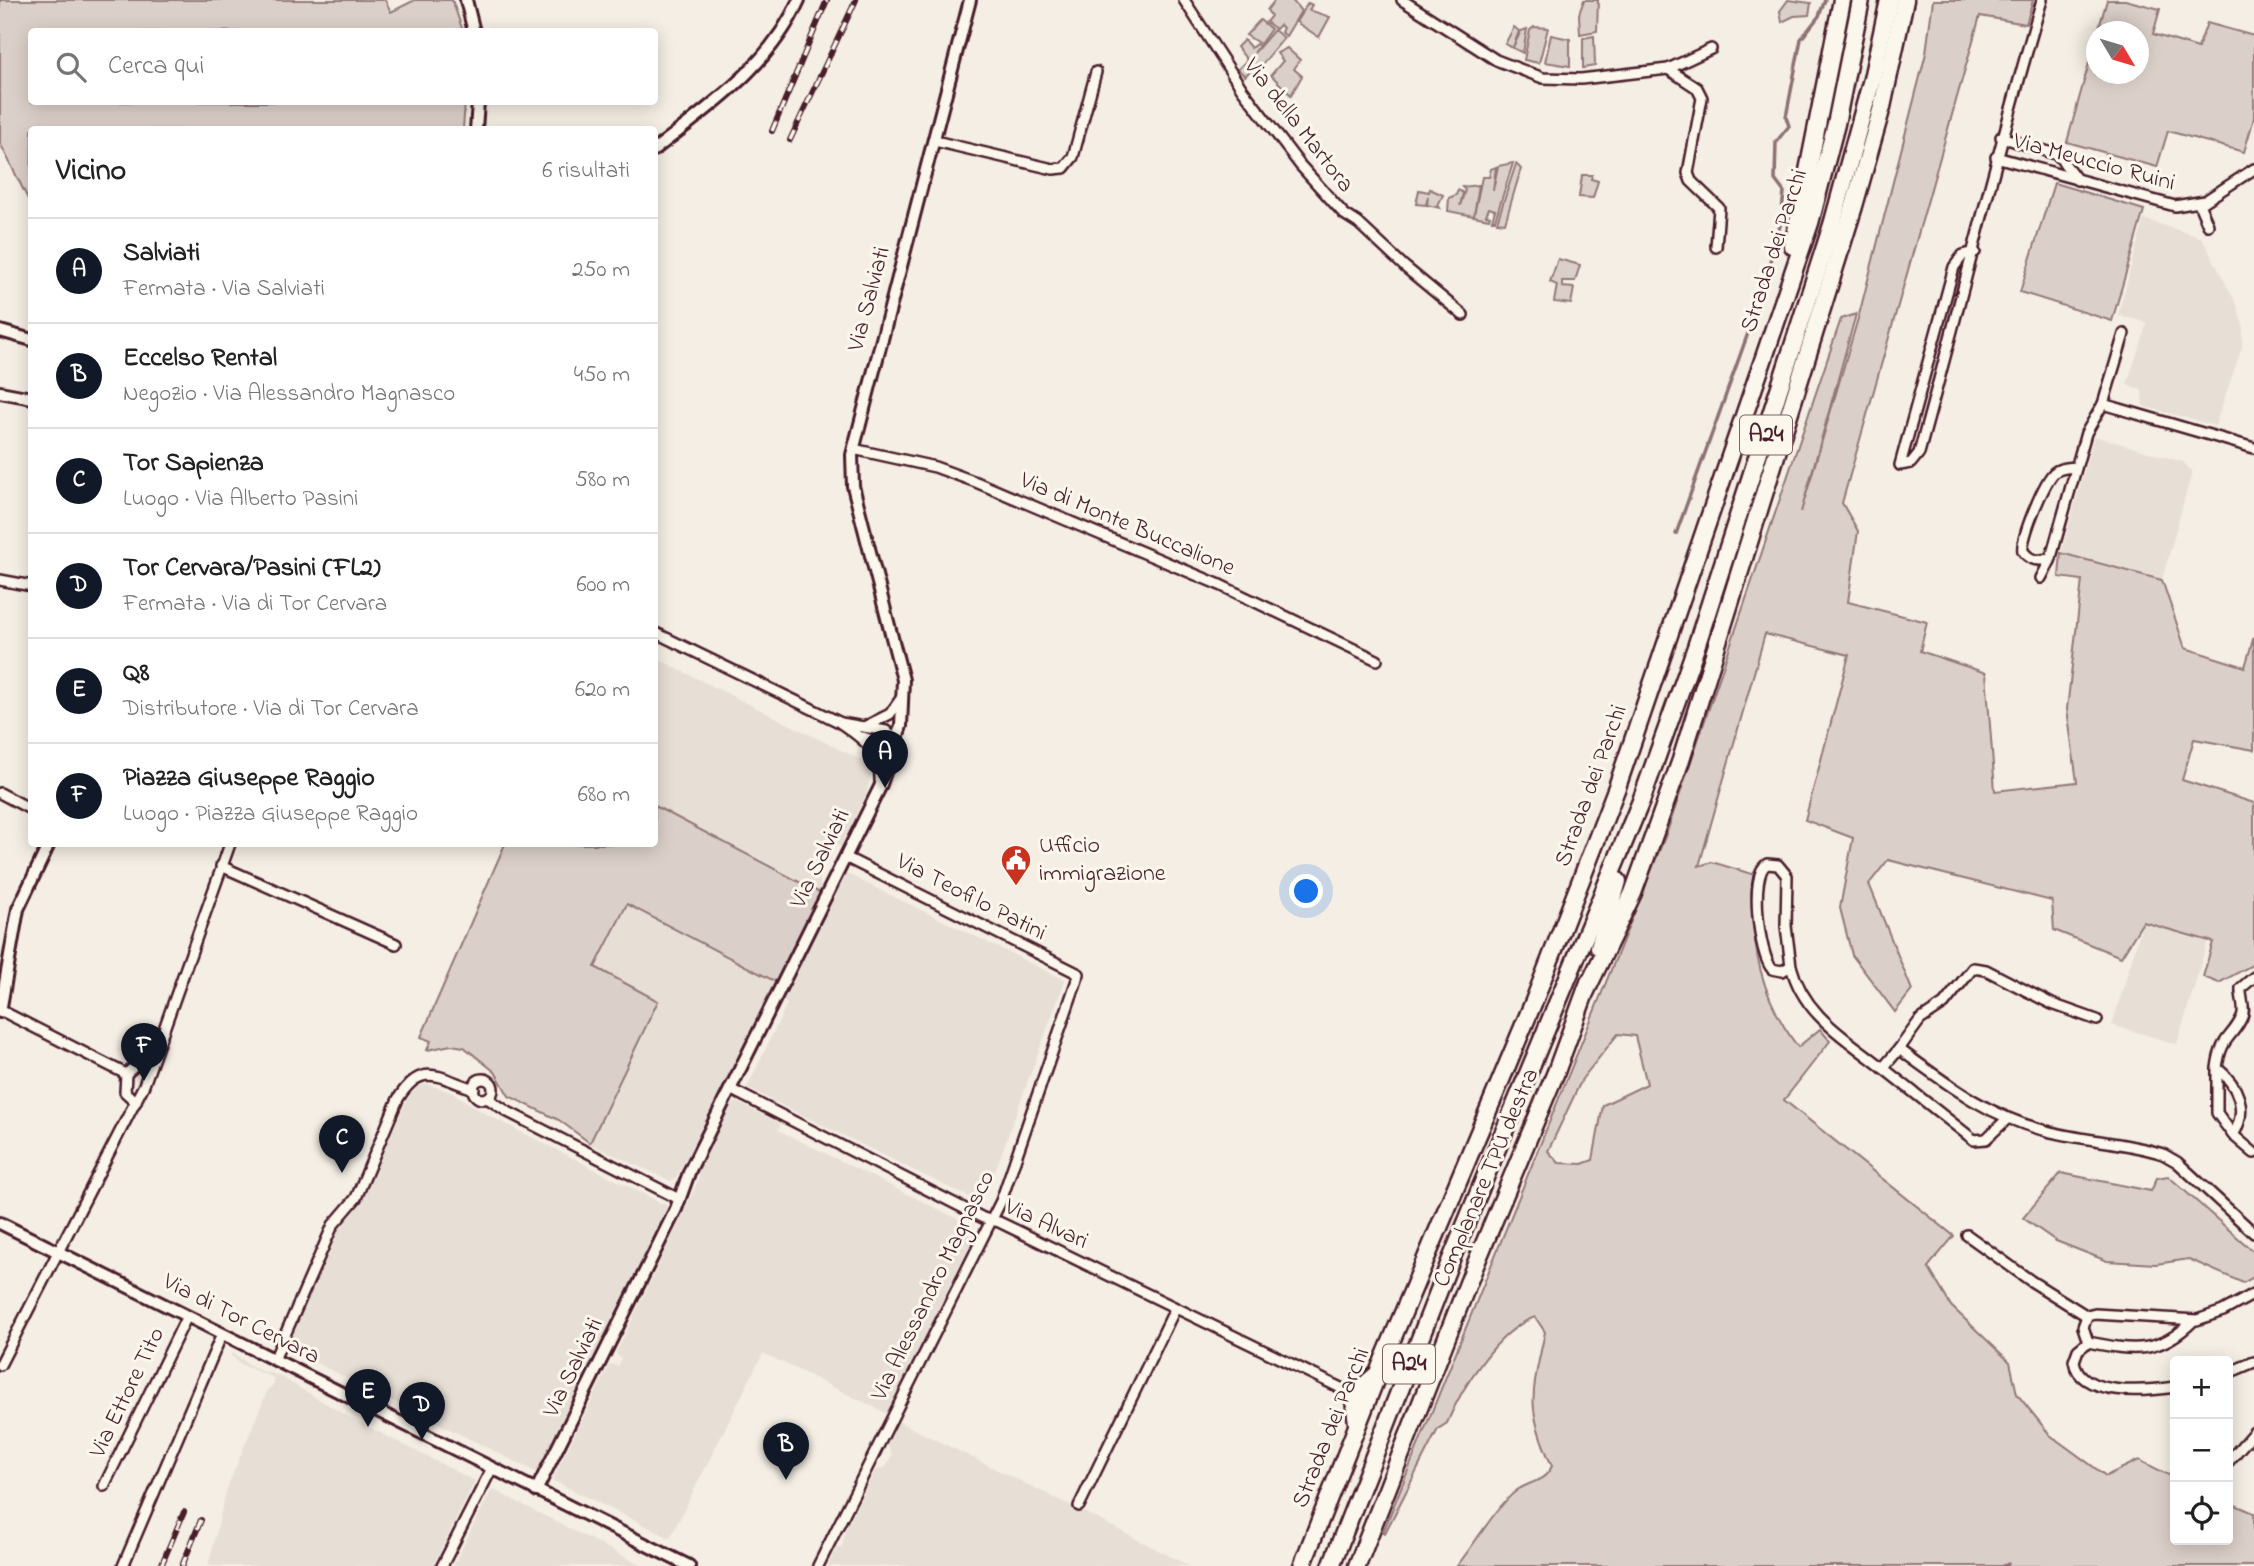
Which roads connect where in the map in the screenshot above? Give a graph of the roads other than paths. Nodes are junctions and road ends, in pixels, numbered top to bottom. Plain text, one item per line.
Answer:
1 (466, 0) edge
2 (799, 0) edge
3 (970, 0) edge
4 (1184, 0) edge
5 (1402, 0) edge
6 (1843, 0) edge
7 (1861, 0) edge
8 (1889, 0) edge
9 (1905, 0) edge
10 (2042, 0) edge
11 (473, 28) edge
12 (1711, 50) dead end
13 (1668, 69) junction
14 (1096, 72) dead end
15 (478, 105) edge
16 (476, 126) edge
17 (2001, 137) junction
18 (935, 141) junction
19 (658, 147) edge
20 (1996, 157) junction
21 (2253, 166) edge
22 (2077, 180) junction
23 (2199, 204) junction
24 (2208, 225) dead end
25 (1716, 247) dead end
26 (1975, 252) junction
27 (1463, 315) dead end
28 (1775, 327) junction
29 (0, 331) edge
30 (2124, 334) dead end
31 (28, 339) edge
32 (1934, 341) junction
33 (1949, 345) junction
34 (0, 392) edge
35 (28, 397) edge
36 (2103, 404) junction
37 (2254, 448) edge
38 (853, 449) junction
39 (2076, 467) junction
40 (2050, 558) junction
41 (2041, 578) dead end
42 (0, 580) edge
43 (28, 585) edge
44 (658, 634) edge
45 (1377, 660) dead end
46 (904, 692) junction
47 (839, 722) junction
48 (866, 726) junction
49 (858, 735) junction
50 (897, 741) junction
51 (880, 787) junction
52 (0, 793) edge
53 (1640, 801) junction
54 (28, 808) edge
55 (47, 847) edge
56 (229, 847) edge
57 (845, 857) junction
58 (221, 866) junction
59 (396, 944) dead end
60 (1791, 966) junction
61 (1079, 974) joint
62 (2252, 978) edge
63 (1586, 991) junction
64 (0, 1011) edge
65 (2097, 1020) dead end
66 (1899, 1049) junction
67 (150, 1066) junction
68 (1884, 1068) junction
69 (2217, 1068) junction
70 (122, 1072) junction
71 (730, 1089) junction
72 (474, 1090) junction
73 (487, 1098) junction
74 (134, 1105) junction
75 (2007, 1119) junction
76 (2234, 1135) junction
77 (2254, 1153) edge
78 (679, 1199) junction
79 (991, 1220) junction
80 (0, 1223) edge
81 (2254, 1233) edge
82 (1967, 1235) dead end
83 (57, 1252) junction
84 (2254, 1294) edge
85 (1175, 1309) junction
86 (187, 1316) junction
87 (2087, 1316) junction
88 (2194, 1320) junction
89 (222, 1334) junction
90 (2088, 1342) junction
91 (274, 1360) junction
92 (2254, 1362) edge
93 (0, 1365) edge
94 (1380, 1368) junction
95 (2233, 1371) edge
96 (2170, 1387) edge
97 (1349, 1392) junction
98 (1357, 1425) junction
99 (2254, 1432) edge
100 (2233, 1456) edge
101 (492, 1468) junction
102 (104, 1486) dead end
103 (536, 1491) junction
104 (1079, 1506) dead end
105 (123, 1566) edge
106 (442, 1566) edge
107 (689, 1566) edge
108 (818, 1566) edge
109 (1301, 1566) edge
110 (1331, 1566) edge
111 (1357, 1566) edge

1 - 11 street
2 - 19 street
3 - 18 street, Via Salviati
4 - 27 street, Via della Martora
5 - 13 street
6 - 28 highway
7 - 28 highway, Strada dei Parchi / A24
8 - 53 highway, Strada dei Parchi / A24
9 - 63 highway
10 - 17 street
12 - 13 street
13 - 25 street
14 - 18 street
15 - 16 street
17 - 20 street
17 - 22 street
18 - 38 street, Via Salviati
20 - 22 street, Via Meuccio Ruini
20 - 26 street
21 - 23 street, Via Meuccio Ruini
22 - 23 street, Via Meuccio Ruini
23 - 24 street
26 - 32 street
26 - 33 street
28 - 94 highway, Strada dei Parchi / A24
29 - 31 street
30 - 36 street
32 - 33 street
32 - 33 street
34 - 35 street
36 - 37 street
36 - 39 street
38 - 45 street, Via di Monte Buccalione
38 - 46 street, Via Salviati
39 - 40 street
39 - 40 street
40 - 41 street
42 - 43 street
44 - 47 street
46 - 48 street
46 - 50 street, Via Salviati
47 - 48 street
47 - 49 street
48 - 50 street
49 - 50 street
49 - 51 street
50 - 51 street, Via Salviati
51 - 57 street, Via Salviati
52 - 54 street
53 - 63 highway, Complanare TPU destra
53 - 110 highway, Strada dei Parchi / A24
55 - 64 street
56 - 58 street
57 - 61 street, Via Teofilo Patini
57 - 71 street, Via Salviati
58 - 59 street
58 - 67 street
60 - 60 street
60 - 68 street
61 - 79 street, Via Alessandro Magnasco
62 - 69 street
63 - 111 highway, Complanare TPU destra
64 - 70 street
65 - 66 street
66 - 68 street
66 - 75 street
67 - 70 street
67 - 74 street
68 - 75 street
69 - 76 street
69 - 76 street
70 - 74 street
71 - 78 street, Via Salviati
71 - 79 street, Via Alvari
72 - 73 street
72 - 73 street
72 - 91 street
73 - 78 street
74 - 83 street
75 - 81 street
76 - 77 street
78 - 103 street, Via Salviati
79 - 85 street, Via Alvari
79 - 108 street, Via Alessandro Magnasco
80 - 83 street, Via di Tor Cervara
82 - 87 street
83 - 86 street, Via di Tor Cervara
83 - 93 street
84 - 88 street
85 - 97 street, Via Alvari
85 - 104 street
86 - 89 street, Via di Tor Cervara
86 - 102 street, Via Ettore Tito
87 - 88 street
87 - 90 street
88 - 90 street
89 - 91 street, Via di Tor Cervara
89 - 105 street
90 - 96 street
91 - 101 street, Via di Tor Cervara
92 - 95 street
94 - 97 highway
94 - 98 highway, Strada dei Parchi / A24
97 - 98 highway
98 - 109 highway, Strada dei Parchi / A24
99 - 100 street
101 - 103 street, Via di Tor Cervara
101 - 106 street
103 - 107 street, Via di Tor Cervara

